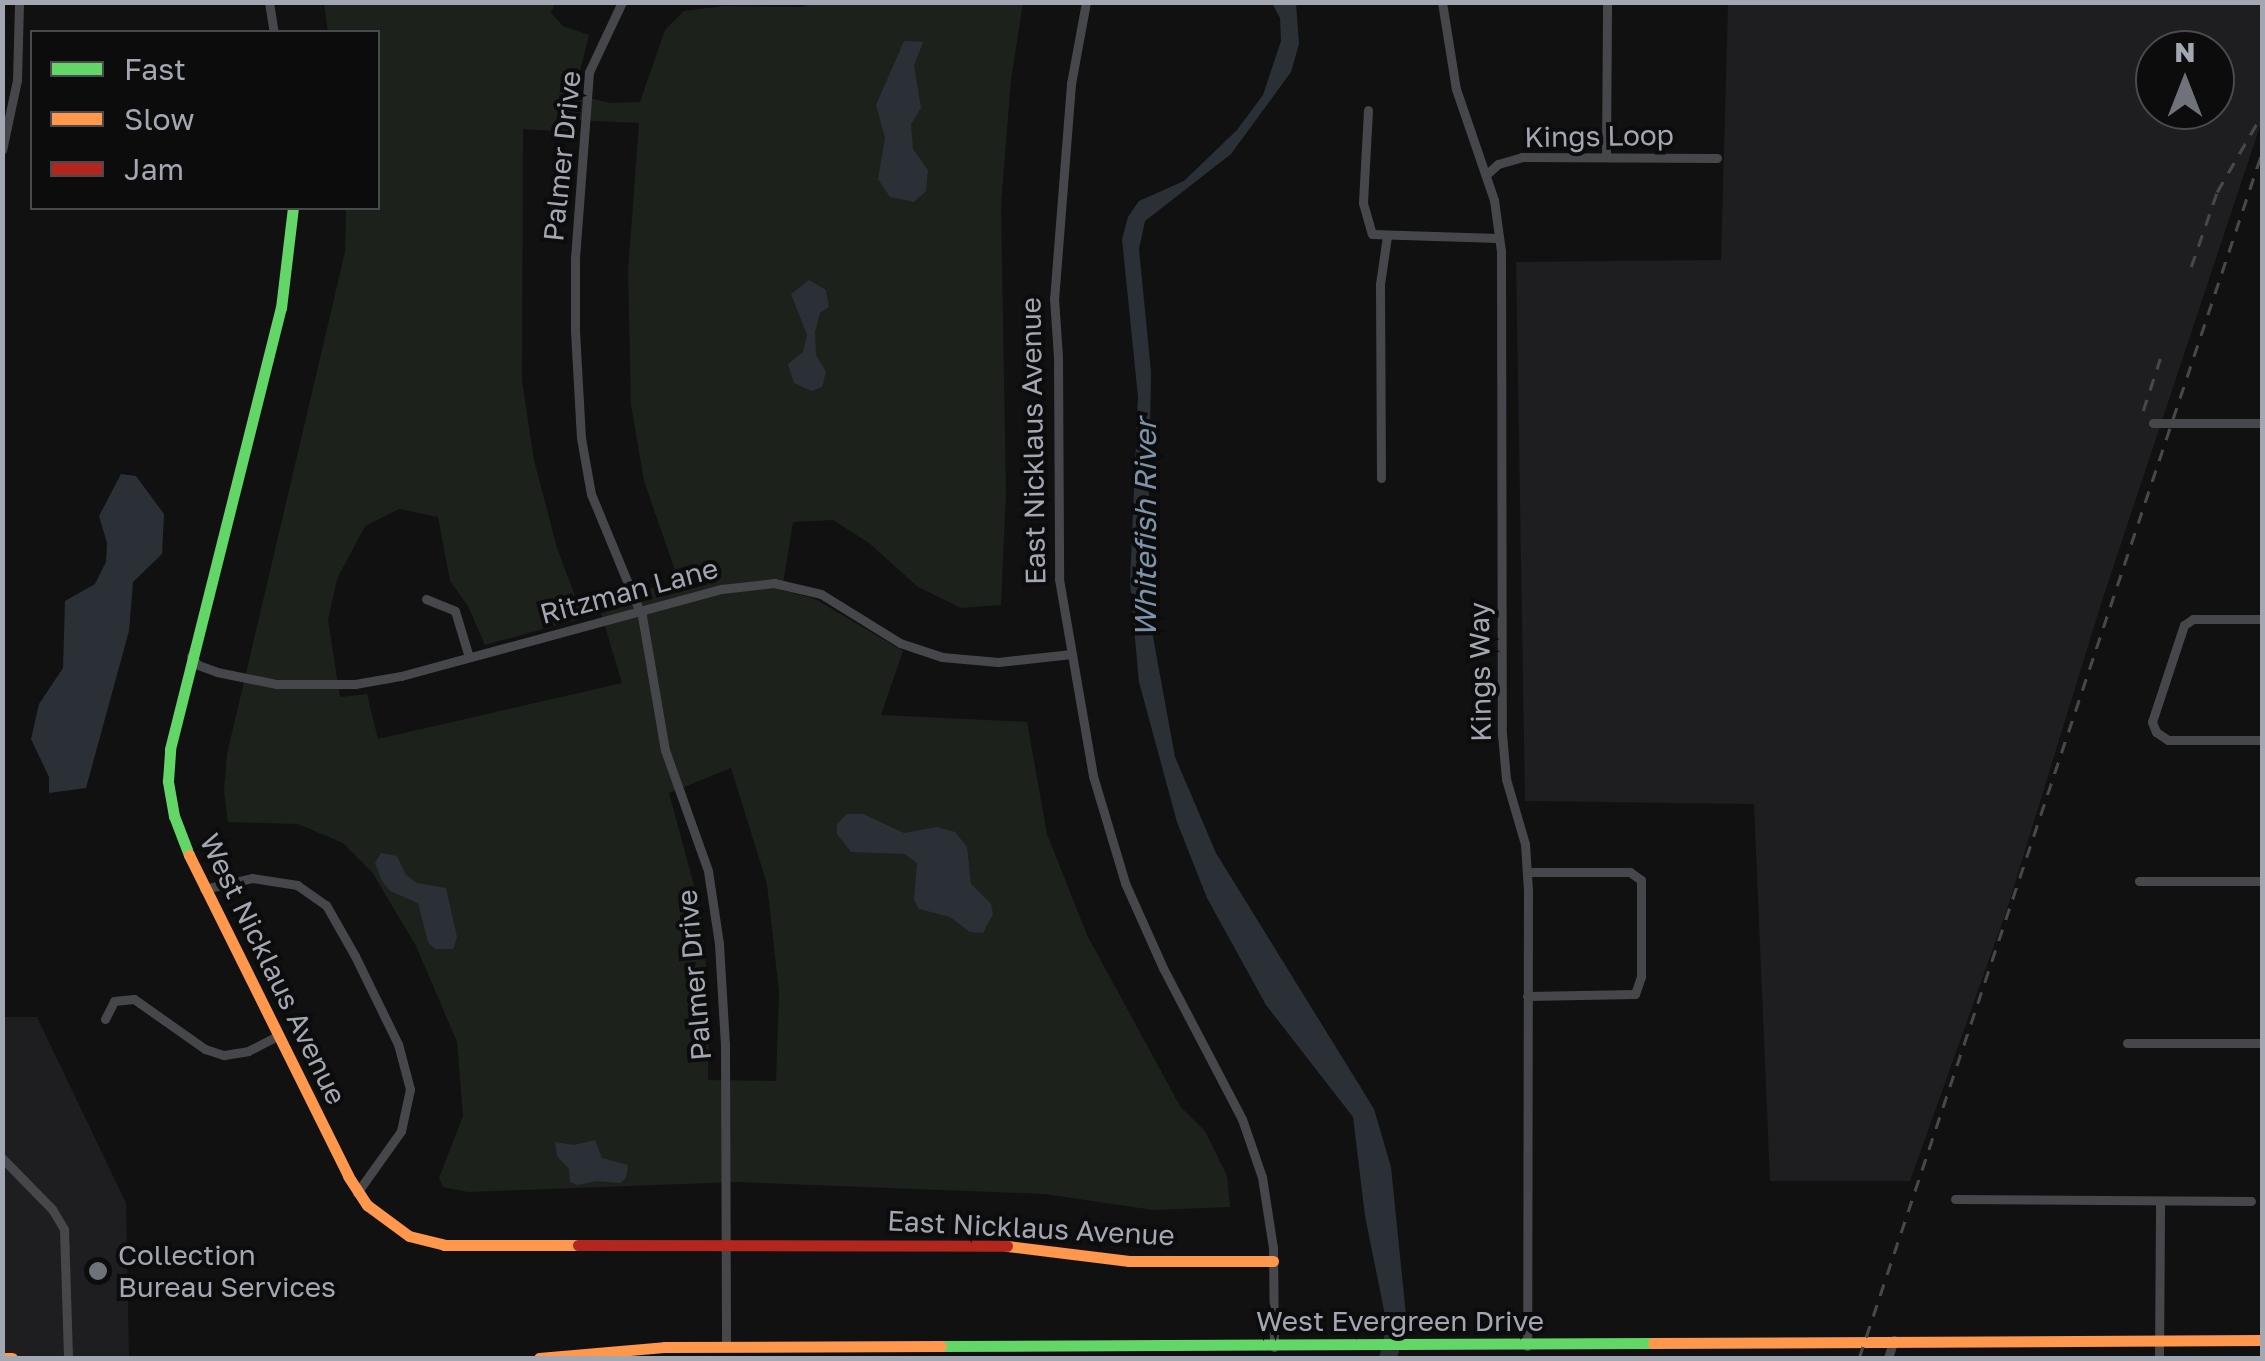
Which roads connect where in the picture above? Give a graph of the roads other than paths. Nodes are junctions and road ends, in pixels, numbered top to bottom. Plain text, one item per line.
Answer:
1 (19, 2) edge
2 (269, 2) edge
3 (622, 2) edge
4 (1086, 2) edge
5 (1442, 2) edge
6 (1607, 2) edge
7 (274, 30) edge
8 (1368, 110) dead end
9 (2, 150) edge
10 (1606, 155) junction
11 (1717, 158) dead end
12 (1486, 175) junction
13 (293, 210) edge
14 (1387, 236) junction
15 (1498, 238) junction
16 (2262, 423) edge
17 (2153, 424) dead end
18 (1381, 478) dead end
19 (426, 599) dead end
20 (640, 610) junction
21 (2262, 619) edge
22 (1072, 654) junction
23 (191, 656) junction
24 (469, 657) junction
25 (2262, 740) edge
26 (1527, 872) junction
27 (2262, 880) edge
28 (2138, 881) dead end
29 (204, 889) junction
30 (1527, 996) junction
31 (105, 1019) dead end
32 (278, 1036) junction
33 (2128, 1043) dead end
34 (2262, 1043) edge
35 (2, 1158) edge
36 (358, 1193) junction
37 (1955, 1199) dead end
38 (2160, 1201) junction
39 (2251, 1202) dead end
40 (726, 1244) junction
41 (1273, 1262) junction
42 (1894, 1340) junction
43 (2160, 1340) junction
44 (2262, 1340) edge
45 (1274, 1346) junction
46 (1526, 1346) junction
47 (726, 1347) junction
48 (2, 1358) edge
49 (12, 1358) edge
50 (68, 1358) edge
51 (538, 1358) edge
52 (1888, 1358) edge
53 (2159, 1358) edge

1 - 9 street
2 - 7 street
3 - 20 street, Palmer Drive
4 - 22 street, East Nicklaus Avenue
5 - 12 street, Kings Way
6 - 10 street
8 - 14 street
10 - 11 street, Kings Loop
10 - 12 street, Kings Loop
12 - 15 street, Kings Way
13 - 23 street, West Nicklaus Avenue
14 - 15 street
14 - 18 street
15 - 26 street, Kings Way
16 - 17 street
19 - 24 street
20 - 22 street, Ritzman Lane
20 - 24 street, Ritzman Lane
20 - 40 street, Palmer Drive
21 - 25 street
22 - 41 street, East Nicklaus Avenue
23 - 24 street, Ritzman Lane
23 - 29 street, West Nicklaus Avenue
26 - 30 street, Kings Way
26 - 30 street
27 - 28 street
29 - 32 street, West Nicklaus Avenue
29 - 36 street
30 - 46 street, Kings Way
31 - 32 street
32 - 36 street, West Nicklaus Avenue
33 - 34 street
35 - 50 street
36 - 40 street, West Nicklaus Avenue
37 - 38 street
38 - 39 street
38 - 43 street
40 - 41 street, East Nicklaus Avenue
40 - 47 street, Palmer Drive
41 - 45 street, East Nicklaus Avenue
42 - 43 street, West Evergreen Drive
42 - 46 street, West Evergreen Drive
42 - 52 street
43 - 44 street, West Evergreen Drive
43 - 53 street
45 - 46 street, West Evergreen Drive
45 - 47 street, West Evergreen Drive
47 - 51 street, West Evergreen Drive
48 - 49 street

